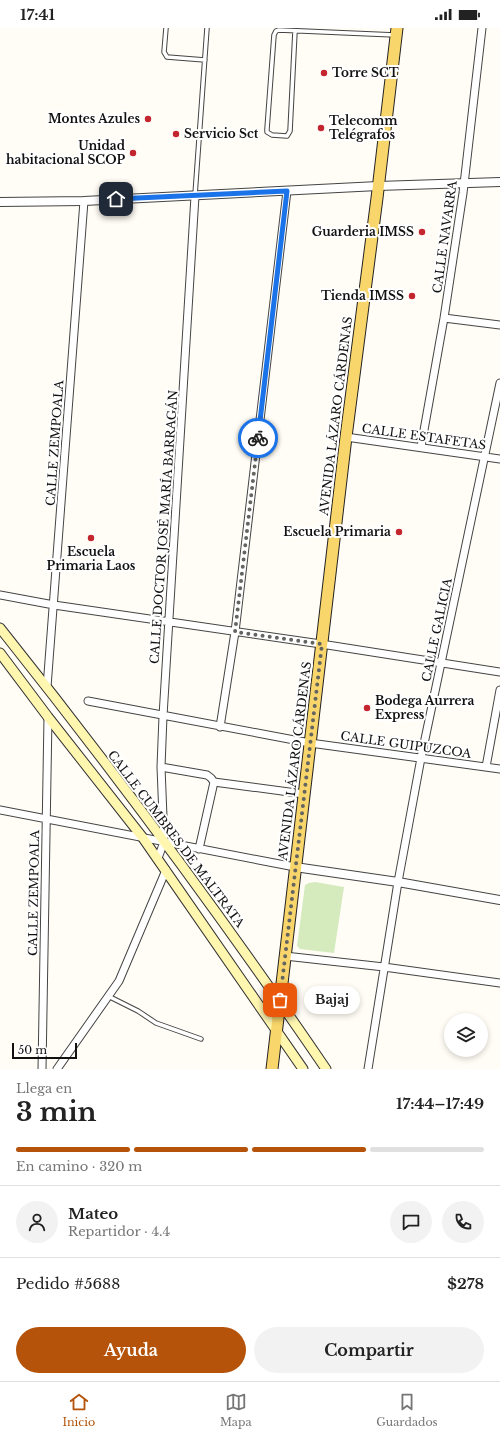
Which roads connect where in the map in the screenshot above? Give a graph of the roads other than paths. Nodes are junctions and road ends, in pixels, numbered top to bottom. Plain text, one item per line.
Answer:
1 (166, 28) edge
2 (207, 28) edge
3 (482, 28) edge
4 (295, 31) junction
5 (396, 31) edge
6 (205, 60) junction
7 (500, 182) edge
8 (465, 183) junction
9 (378, 186) junction
10 (287, 191) junction
11 (195, 196) junction
12 (84, 201) junction
13 (0, 202) edge
14 (444, 318) junction
15 (500, 325) edge
16 (500, 383) edge
17 (346, 437) junction
18 (421, 447) junction
19 (484, 457) junction
20 (500, 459) edge
21 (0, 594) edge
22 (54, 605) junction
23 (169, 622) junction
24 (0, 628) edge
25 (235, 632) junction
26 (322, 644) junction
27 (0, 653) edge
28 (442, 664) junction
29 (500, 672) edge
30 (47, 688) junction
31 (500, 690) edge
32 (88, 701) dead end
33 (163, 716) junction
34 (48, 717) junction
35 (220, 727) junction
36 (310, 743) junction
37 (421, 758) junction
38 (161, 767) junction
39 (486, 767) junction
40 (500, 769) edge
41 (214, 782) junction
42 (304, 794) junction
43 (0, 810) edge
44 (46, 818) junction
45 (143, 838) junction
46 (164, 842) junction
47 (199, 849) junction
48 (158, 858) junction
49 (296, 867) junction
50 (166, 870) junction
51 (398, 882) junction
52 (500, 900) edge
53 (285, 956) junction
54 (384, 967) junction
55 (500, 983) edge
56 (108, 996) junction
57 (280, 1000) junction
58 (276, 1031) junction
59 (201, 1039) dead end
60 (42, 1069) edge
61 (57, 1069) edge
62 (272, 1069) edge
63 (303, 1069) edge
64 (326, 1069) edge
65 (368, 1069) edge

1 - 6 lane
2 - 6 lane
3 - 8 street, CALLE NAVARRA
4 - 4 lane
4 - 5 lane
5 - 9 main road, AVENIDA LÁZARO CÁRDENAS
6 - 11 lane
7 - 8 street
8 - 9 street
8 - 14 street, CALLE NAVARRA
9 - 10 street
9 - 17 main road, AVENIDA LÁZARO CÁRDENAS
10 - 11 street
10 - 25 street
11 - 12 street
11 - 23 street, CALLE DOCTOR JOSÉ MARÍA BARRAGÁN
12 - 13 street
12 - 22 street, CALLE ZEMPOALA
14 - 15 street
14 - 18 street, CALLE NAVARRA
16 - 19 street, CALLE GALICIA
17 - 18 street, CALLE ESTAFETAS
17 - 26 main road, AVENIDA LÁZARO CÁRDENAS
18 - 19 street, CALLE ESTAFETAS
19 - 20 street, CALLE ESTAFETAS
19 - 28 street, CALLE GALICIA
21 - 22 street
22 - 23 street
22 - 30 street, CALLE ZEMPOALA
23 - 25 street
23 - 33 street, CALLE DOCTOR JOSÉ MARÍA BARRAGÁN
24 - 30 main road, CALLE CUMBRES DE MALTRATA
25 - 26 street
25 - 35 street
26 - 28 street
26 - 36 main road, AVENIDA LÁZARO CÁRDENAS
27 - 34 main road
28 - 29 street
28 - 37 street, CALLE GALICIA
30 - 46 main road, CALLE CUMBRES DE MALTRATA
31 - 39 street
32 - 33 street, CALLE GUIPUZCOA
33 - 35 street, CALLE GUIPUZCOA
33 - 38 street, CALLE DOCTOR JOSÉ MARÍA BARRAGÁN
34 - 44 street, CALLE ZEMPOALA
34 - 45 main road
35 - 36 street, CALLE GUIPUZCOA
36 - 37 street, CALLE GUIPUZCOA
36 - 42 main road, AVENIDA LÁZARO CÁRDENAS
37 - 39 street, CALLE GUIPUZCOA
37 - 51 street, CALLE GALICIA
38 - 41 street
38 - 46 street, CALLE DOCTOR JOSÉ MARÍA BARRAGÁN
39 - 40 street, CALLE GUIPUZCOA
41 - 42 street
41 - 47 street
42 - 49 main road, AVENIDA LÁZARO CÁRDENAS
43 - 44 street
44 - 45 street
44 - 60 street, CALLE ZEMPOALA
45 - 46 street
45 - 48 main road
46 - 47 street
46 - 48 street, CALLE DOCTOR JOSÉ MARÍA BARRAGÁN
46 - 57 main road, CALLE CUMBRES DE MALTRATA
47 - 49 street
48 - 50 main road
49 - 51 street
49 - 53 main road, AVENIDA LÁZARO CÁRDENAS
50 - 56 street
50 - 58 main road
51 - 52 street
51 - 54 street, CALLE GALICIA
53 - 54 street
53 - 57 main road, AVENIDA LÁZARO CÁRDENAS
54 - 55 street
54 - 65 street, CALLE GALICIA
56 - 59 lane
56 - 61 street
57 - 58 main road, AVENIDA LÁZARO CÁRDENAS
57 - 64 main road, CALLE CUMBRES DE MALTRATA
58 - 62 main road, AVENIDA LÁZARO CÁRDENAS
58 - 63 main road

